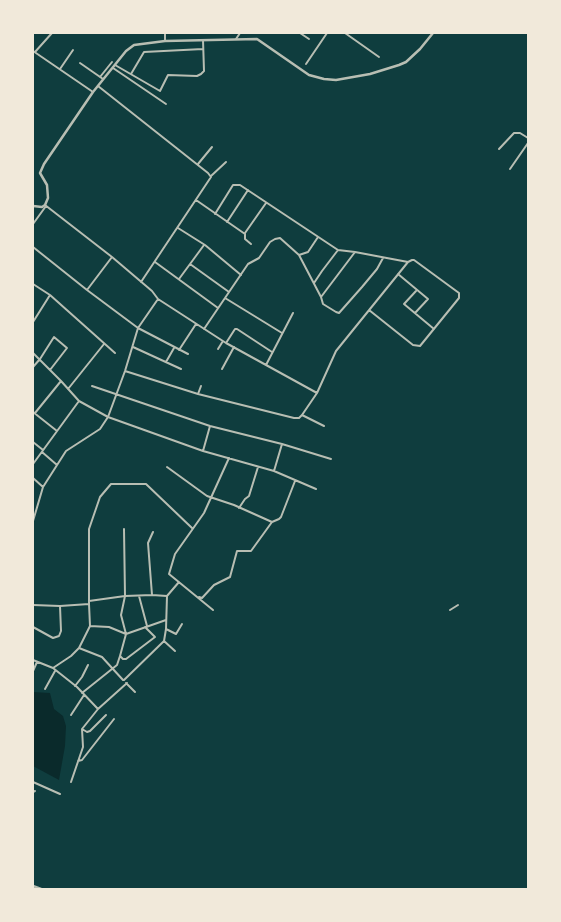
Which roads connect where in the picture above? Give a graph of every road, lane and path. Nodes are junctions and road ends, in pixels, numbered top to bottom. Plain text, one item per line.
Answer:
1 (52, 33) edge
2 (165, 33) edge
3 (240, 33) edge
4 (300, 33) edge
5 (327, 33) edge
6 (345, 33) edge
7 (433, 33) edge
8 (236, 39) junction
9 (309, 39) dead end
10 (203, 40) junction
11 (165, 41) junction
12 (203, 49) junction
13 (73, 50) dead end
14 (34, 52) edge
15 (379, 57) dead end
16 (112, 62) dead end
17 (80, 63) dead end
18 (306, 64) dead end
19 (114, 67) junction
20 (60, 69) junction
21 (131, 75) junction
22 (100, 77) junction
23 (103, 79) junction
24 (98, 86) junction
25 (93, 92) junction
26 (166, 104) dead end
27 (528, 138) edge
28 (528, 143) edge
29 (212, 147) dead end
30 (499, 149) dead end
31 (226, 162) dead end
32 (198, 164) junction
33 (510, 169) dead end
34 (211, 176) junction
35 (248, 190) junction
36 (196, 200) junction
37 (266, 203) junction
38 (46, 205) junction
39 (33, 206) edge
40 (215, 214) junction
41 (227, 222) junction
42 (33, 224) edge
43 (178, 228) junction
44 (245, 234) junction
45 (318, 237) junction
46 (251, 244) dead end
47 (205, 245) junction
48 (33, 247) edge
49 (338, 250) junction
50 (355, 252) junction
51 (299, 255) junction
52 (112, 257) junction
53 (383, 258) junction
54 (155, 262) junction
55 (408, 262) junction
56 (190, 264) junction
57 (241, 274) junction
58 (398, 274) junction
59 (178, 279) junction
60 (142, 282) junction
61 (33, 284) edge
62 (314, 284) junction
63 (87, 290) junction
64 (417, 290) junction
65 (229, 292) junction
66 (50, 295) junction
67 (321, 297) junction
68 (225, 298) junction
69 (158, 299) junction
70 (218, 308) junction
71 (369, 310) junction
72 (293, 313) dead end
73 (415, 313) junction
74 (33, 322) edge
75 (196, 324) junction
76 (138, 328) junction
77 (204, 329) junction
78 (434, 329) junction
79 (282, 333) junction
80 (223, 341) junction
81 (226, 343) junction
82 (104, 344) junction
83 (133, 347) junction
84 (234, 347) junction
85 (174, 348) junction
86 (218, 349) dead end
87 (179, 350) junction
88 (115, 352) dead end
89 (272, 352) junction
90 (33, 353) edge
91 (188, 354) dead end
92 (40, 360) junction
93 (166, 362) junction
94 (266, 365) junction
95 (33, 367) edge
96 (180, 369) dead end
97 (222, 369) dead end
98 (50, 370) junction
99 (125, 371) junction
100 (61, 381) junction
101 (92, 386) dead end
102 (201, 386) dead end
103 (68, 389) junction
104 (317, 393) junction
105 (116, 394) junction
106 (198, 394) junction
107 (79, 401) junction
108 (34, 412) edge
109 (302, 415) junction
110 (108, 416) junction
111 (210, 426) junction
112 (324, 426) dead end
113 (57, 431) junction
114 (33, 442) edge
115 (282, 444) junction
116 (42, 451) junction
117 (204, 451) junction
118 (229, 458) junction
119 (331, 459) dead end
120 (33, 464) edge
121 (56, 465) junction
122 (167, 466) dead end
123 (258, 467) junction
124 (274, 471) junction
125 (33, 478) edge
126 (295, 481) junction
127 (44, 487) junction
128 (316, 489) dead end
129 (211, 498) junction
130 (240, 508) junction
131 (34, 513) edge
132 (33, 521) edge
133 (272, 522) junction
134 (192, 528) junction
135 (124, 529) dead end
136 (153, 532) dead end
137 (179, 582) junction
138 (152, 595) junction
139 (125, 596) junction
140 (139, 596) junction
141 (167, 596) junction
142 (198, 597) junction
143 (89, 601) junction
144 (89, 604) junction
145 (33, 605) edge
146 (60, 606) junction
147 (458, 606) dead end
148 (213, 610) dead end
149 (450, 610) dead end
150 (166, 620) junction
151 (182, 624) dead end
152 (90, 626) junction
153 (146, 626) junction
154 (33, 627) edge
155 (166, 630) junction
156 (126, 634) junction
157 (164, 641) junction
158 (79, 648) junction
159 (174, 651) dead end
160 (120, 656) junction
161 (33, 660) edge
162 (38, 662) junction
163 (88, 666) dead end
164 (114, 668) junction
165 (54, 669) junction
166 (33, 671) edge
167 (124, 680) junction
168 (126, 683) junction
169 (75, 686) junction
170 (45, 689) dead end
171 (136, 692) dead end
172 (83, 694) junction
173 (98, 708) junction
174 (106, 715) dead end
175 (71, 716) dead end
176 (114, 720) dead end
177 (82, 729) junction
178 (78, 761) junction
179 (33, 782) edge
180 (71, 782) dead end
181 (60, 794) dead end
182 (33, 886) edge
183 (41, 889) edge

1 - 14 street
2 - 11 street
3 - 8 street
4 - 9 street
5 - 18 street
6 - 15 street
7 - 8 street
8 - 10 street
10 - 11 street
10 - 12 street
11 - 19 street
12 - 21 street
12 - 21 street
13 - 20 street
14 - 20 street
16 - 22 street
17 - 22 street
19 - 21 street
19 - 23 street
19 - 26 street
20 - 25 street
22 - 23 street
23 - 24 street
24 - 25 street
24 - 32 street
25 - 38 street
27 - 30 street
28 - 33 street
29 - 32 street
31 - 34 street
32 - 34 street
34 - 36 street
35 - 37 street
35 - 40 street
35 - 41 street
36 - 40 street
36 - 43 street
37 - 44 street
37 - 45 street
38 - 39 street
38 - 42 street
38 - 52 street
40 - 41 street
41 - 44 street
43 - 47 street
43 - 54 street
44 - 46 street
45 - 49 street
45 - 51 street
47 - 56 street
47 - 57 street
48 - 63 street
49 - 50 street
49 - 62 street
50 - 53 street
50 - 67 street
51 - 57 street
51 - 62 street
52 - 60 street
52 - 63 street
53 - 55 street
53 - 67 street
54 - 59 street
54 - 60 street
55 - 58 street
55 - 78 street
56 - 59 street
56 - 65 street
57 - 65 street
58 - 64 street
58 - 71 street
59 - 70 street
60 - 69 street
61 - 66 street
62 - 67 street
63 - 76 street
64 - 73 street
64 - 73 street
65 - 68 street
66 - 74 street
66 - 82 street
68 - 70 street
68 - 79 street
69 - 75 street
69 - 76 street
70 - 77 street
71 - 78 street
71 - 104 street
72 - 79 street
73 - 78 street
75 - 77 street
75 - 87 street
76 - 83 street
76 - 85 street
77 - 80 street
79 - 89 street
80 - 81 street
80 - 86 street
81 - 84 street
81 - 89 street
82 - 88 street
82 - 103 street
83 - 93 street
83 - 99 street
84 - 94 street
84 - 97 street
85 - 87 street
85 - 93 street
87 - 91 street
89 - 94 street
90 - 92 street
92 - 95 street
92 - 98 street
92 - 98 street
93 - 96 street
94 - 104 street
98 - 100 street
99 - 105 street
99 - 106 street
100 - 103 street
100 - 108 street
101 - 105 street
102 - 106 street
103 - 107 street
104 - 109 street
105 - 110 street
105 - 111 street
106 - 109 street
107 - 110 street
107 - 113 street
108 - 113 street
109 - 112 street
110 - 117 street
110 - 121 street
111 - 115 street
111 - 117 street
113 - 116 street
114 - 116 street
115 - 119 street
115 - 124 street
116 - 120 street
116 - 121 street
117 - 118 street
118 - 123 street
118 - 129 street
121 - 127 street
122 - 129 street
123 - 124 street
123 - 130 street
124 - 126 street
125 - 127 street
126 - 128 street
126 - 133 street
127 - 131 street
129 - 130 street
129 - 134 street
130 - 133 street
131 - 132 street
133 - 142 street
134 - 137 street
134 - 143 street
135 - 139 street
136 - 138 street
137 - 141 street
137 - 142 street
138 - 140 street
138 - 141 street
139 - 140 street
139 - 143 street
139 - 156 street
140 - 153 street
141 - 150 street
142 - 148 street
143 - 144 street
144 - 146 street
144 - 152 street
145 - 146 street
146 - 154 street
147 - 149 street
150 - 153 street
150 - 155 street
151 - 155 street
152 - 156 street
152 - 158 street
153 - 156 street
153 - 160 street
155 - 157 street
156 - 160 street
157 - 159 street
157 - 167 street
158 - 164 street
158 - 165 street
160 - 164 street
161 - 162 street
162 - 165 street
162 - 166 street
163 - 169 street
164 - 167 street
164 - 172 street
165 - 169 street
165 - 170 street
167 - 168 street
168 - 171 street
168 - 173 street
169 - 172 street
172 - 173 street
172 - 175 street
173 - 177 street
174 - 177 street
176 - 178 street
177 - 178 street
178 - 180 street
179 - 181 street
182 - 183 street

